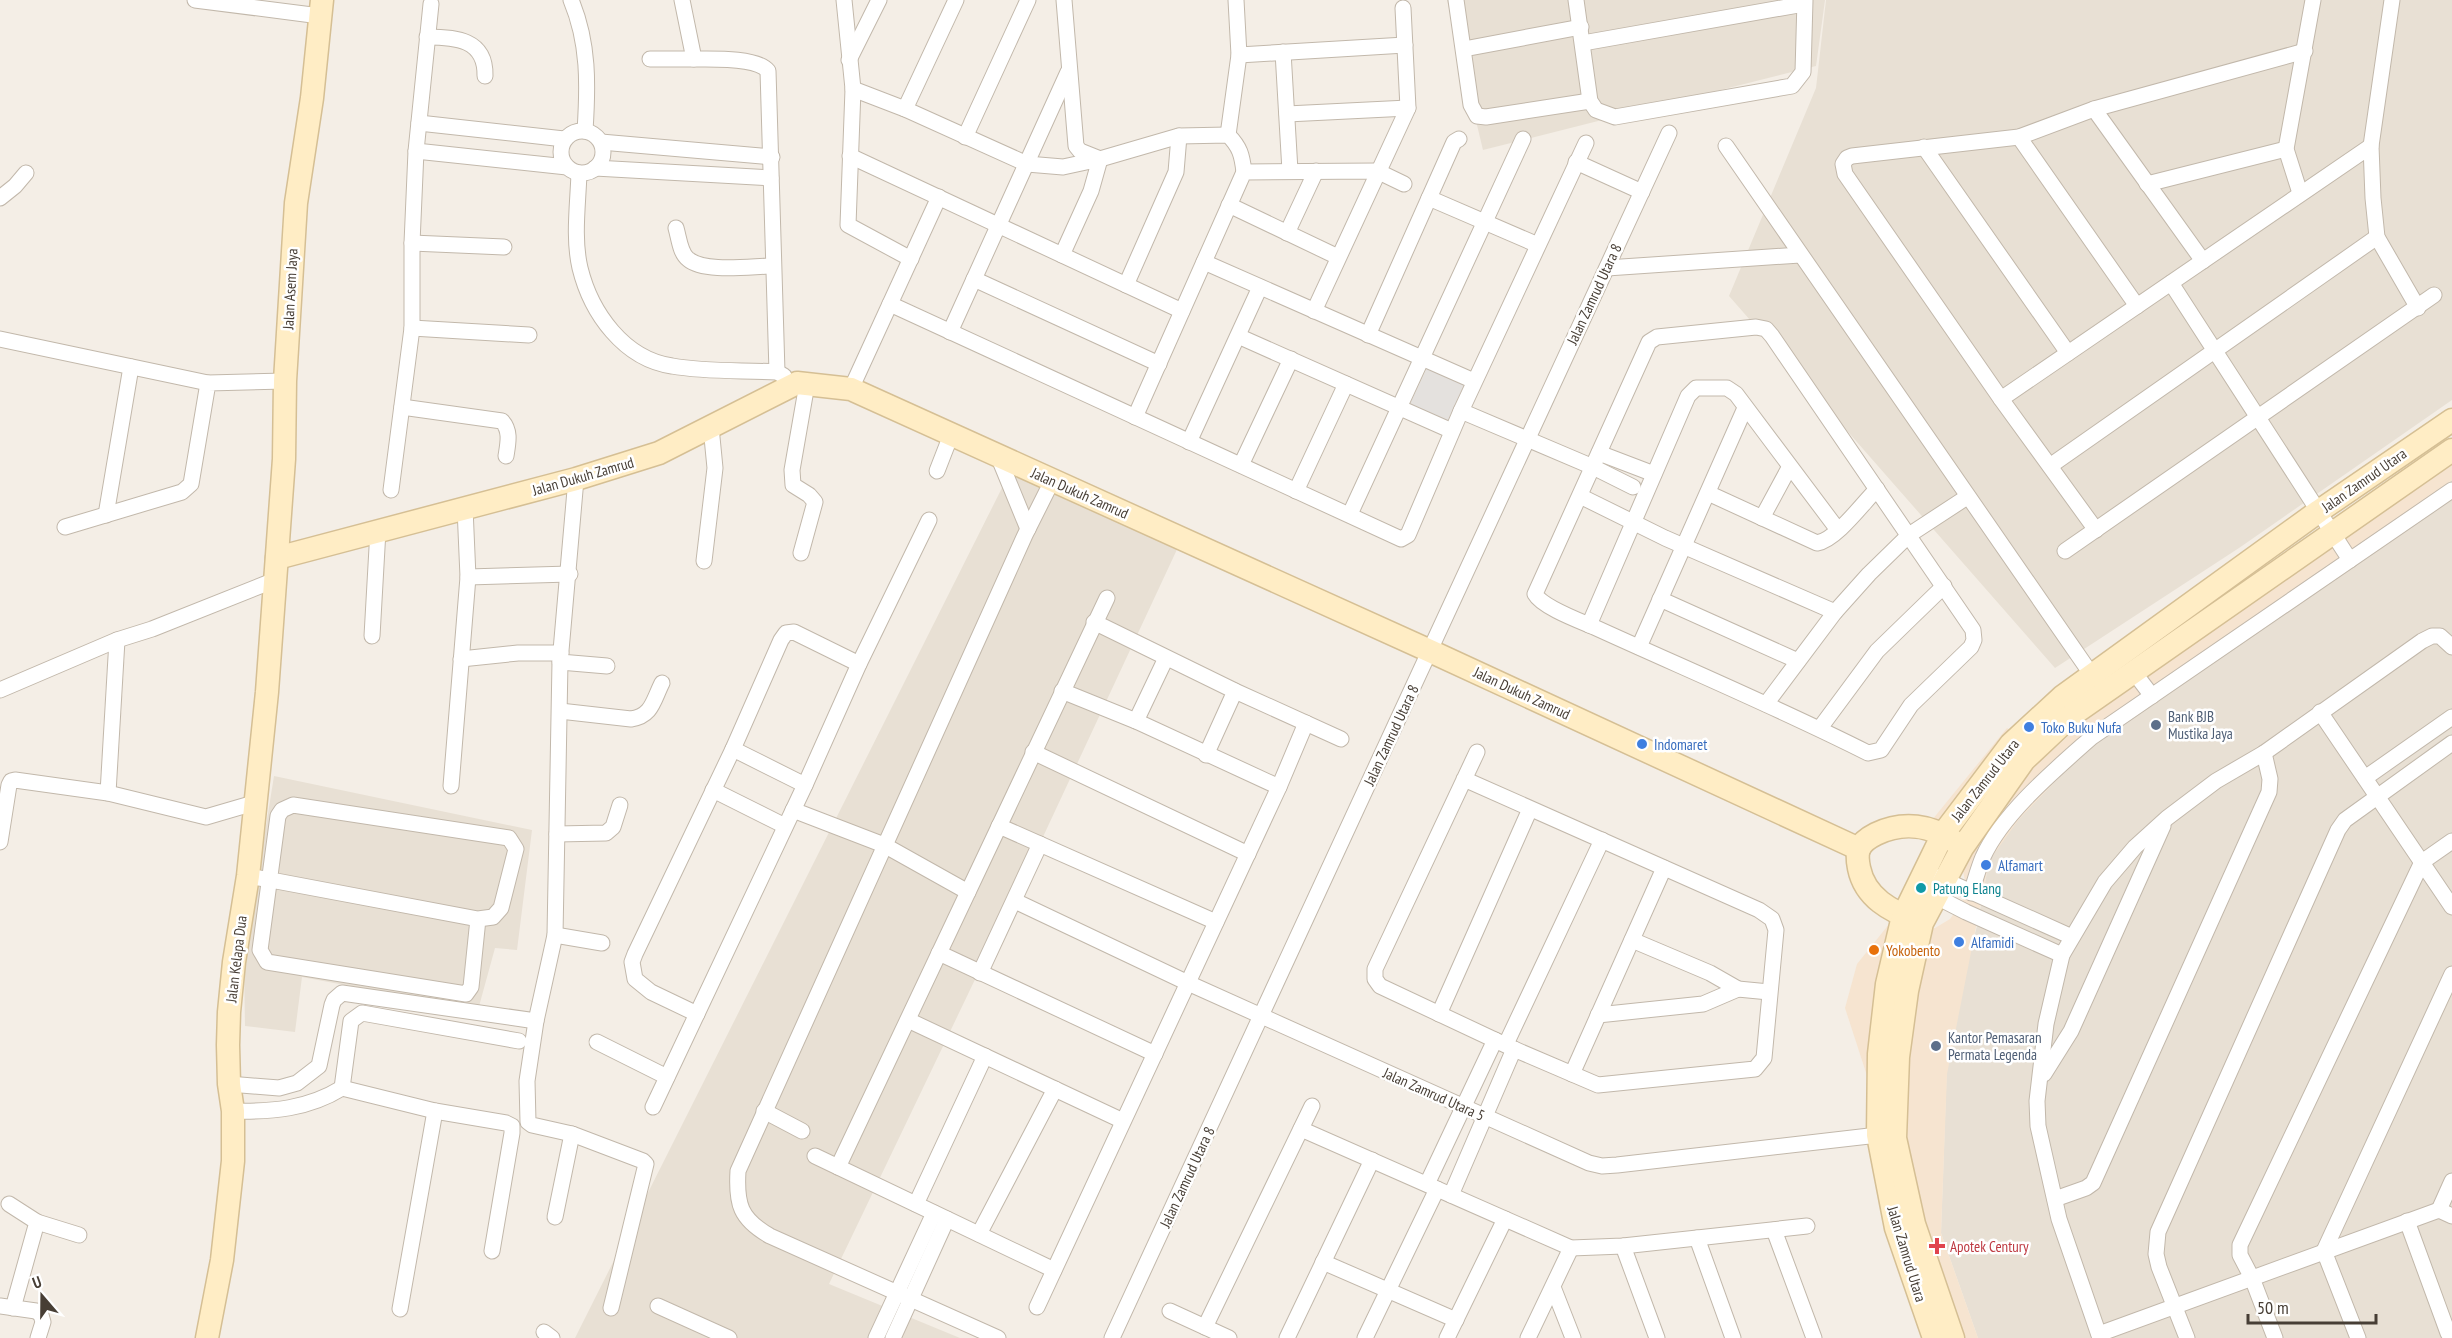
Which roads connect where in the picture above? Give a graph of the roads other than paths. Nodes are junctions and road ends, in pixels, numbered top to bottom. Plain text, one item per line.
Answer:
1 (195, 0) edge
2 (571, 0) edge
3 (682, 0) edge
4 (844, 0) edge
5 (879, 0) edge
6 (956, 0) edge
7 (1028, 0) edge
8 (1064, 0) edge
9 (1236, 0) edge
10 (1456, 0) edge
11 (1576, 0) edge
12 (2313, 0) edge
13 (2392, 0) edge
14 (1804, 2) edge
15 (431, 4) dead end
16 (321, 8) edge
17 (1403, 8) dead end
18 (1582, 35) junction
19 (427, 37) junction
20 (1405, 45) junction
21 (1464, 49) junction
22 (2305, 51) junction
23 (1283, 52) junction
24 (1239, 55) junction
25 (650, 59) dead end
26 (694, 59) junction
27 (849, 60) junction
28 (1068, 70) junction
29 (485, 76) dead end
30 (853, 90) junction
31 (1590, 101) junction
32 (1408, 108) junction
33 (905, 109) junction
34 (2094, 109) junction
35 (1287, 114) junction
36 (419, 123) junction
37 (585, 131) junction
38 (1669, 133) dead end
39 (1228, 135) junction
40 (1179, 136) junction
41 (965, 137) junction
42 (2019, 137) junction
43 (564, 139) junction
44 (1460, 139) dead end
45 (1523, 139) dead end
46 (601, 142) junction
47 (1586, 143) dead end
48 (1726, 146) dead end
49 (2371, 146) junction
50 (1924, 147) junction
51 (2286, 148) junction
52 (416, 151) junction
53 (850, 156) junction
54 (772, 157) junction
55 (1100, 159) junction
56 (1576, 162) junction
57 (1027, 164) junction
58 (595, 168) junction
59 (573, 170) junction
60 (1244, 171) junction
61 (1290, 171) junction
62 (1316, 171) junction
63 (1377, 171) junction
64 (26, 173) dead end
65 (771, 178) junction
66 (1404, 184) dead end
67 (2147, 184) junction
68 (1642, 192) junction
69 (2301, 193) junction
70 (939, 197) junction
71 (0, 198) edge
72 (1429, 198) junction
73 (1229, 205) junction
74 (1486, 221) junction
75 (999, 225) junction
76 (676, 228) dead end
77 (1287, 233) junction
78 (2377, 237) junction
79 (412, 243) junction
80 (1538, 245) junction
81 (504, 247) dead end
82 (1062, 255) junction
83 (1800, 255) junction
84 (1338, 257) junction
85 (910, 259) junction
86 (2203, 261) junction
87 (1204, 262) junction
88 (773, 266) junction
89 (1607, 268) junction
90 (974, 279) junction
91 (2171, 283) junction
92 (1126, 285) junction
93 (1260, 287) junction
94 (2434, 295) dead end
95 (890, 304) junction
96 (2137, 306) junction
97 (2418, 308) junction
98 (1182, 311) junction
99 (1314, 311) junction
100 (412, 328) junction
101 (950, 332) junction
102 (529, 335) dead end
103 (1368, 335) junction
104 (1238, 336) junction
105 (0, 339) edge
106 (2215, 351) junction
107 (2068, 353) junction
108 (1291, 359) junction
109 (1423, 359) junction
110 (1158, 364) junction
111 (131, 367) junction
112 (777, 372) junction
113 (285, 381) junction
114 (1474, 381) junction
115 (208, 382) junction
116 (802, 383) junction
117 (1346, 384) junction
118 (851, 389) junction
119 (2001, 399) junction
120 (402, 408) junction
121 (1745, 408) junction
122 (1400, 409) junction
123 (1461, 411) junction
124 (1135, 417) junction
125 (2258, 418) junction
126 (2452, 420) edge
127 (711, 427) junction
128 (1452, 431) junction
129 (951, 435) junction
130 (1528, 439) junction
131 (1189, 442) junction
132 (2452, 450) edge
133 (506, 456) dead end
134 (998, 456) junction
135 (1596, 460) junction
136 (1241, 465) junction
137 (2050, 466) junction
138 (1789, 468) junction
139 (937, 471) dead end
140 (1654, 474) junction
141 (576, 479) junction
142 (1052, 481) junction
143 (1634, 487) dead end
144 (1877, 489) junction
145 (2452, 489) edge
146 (391, 490) dead end
147 (1296, 490) junction
148 (1708, 493) junction
149 (1580, 496) junction
150 (1967, 497) junction
151 (465, 507) junction
152 (2319, 511) junction
153 (1350, 514) junction
154 (106, 515) junction
155 (1762, 518) junction
156 (929, 520) dead end
157 (1633, 522) junction
158 (65, 527) dead end
159 (1028, 529) junction
160 (378, 530) junction
161 (1838, 530) junction
162 (2096, 530) junction
163 (2332, 532) junction
164 (1909, 535) junction
165 (1683, 546) junction
166 (2065, 552) dead end
167 (801, 553) dead end
168 (2350, 560) junction
169 (704, 561) dead end
170 (276, 569) junction
171 (570, 574) junction
172 (468, 577) junction
173 (1944, 586) junction
174 (1107, 598) dead end
175 (1660, 599) junction
176 (1835, 612) junction
177 (1094, 622) junction
178 (1589, 625) junction
179 (372, 636) dead end
180 (117, 640) junction
181 (1639, 647) junction
182 (2452, 648) edge
183 (1430, 651) junction
184 (561, 658) junction
185 (1166, 658) junction
186 (460, 659) junction
187 (1798, 661) junction
188 (859, 664) junction
189 (607, 666) dead end
190 (2133, 671) junction
191 (662, 684) dead end
192 (2098, 684) junction
193 (0, 690) edge
194 (1062, 691) junction
195 (1235, 691) junction
196 (2152, 696) junction
197 (1766, 704) junction
198 (560, 711) junction
199 (2320, 712) junction
200 (2452, 717) edge
201 (1136, 721) junction
202 (1306, 723) junction
203 (1820, 728) junction
204 (1341, 739) dead end
205 (2452, 743) edge
206 (733, 749) junction
207 (1034, 752) junction
208 (1477, 752) dead end
209 (2264, 753) junction
210 (1206, 755) junction
211 (2365, 778) junction
212 (1464, 780) junction
213 (805, 785) junction
214 (451, 786) dead end
215 (1279, 787) junction
216 (713, 790) junction
217 (108, 793) junction
218 (2377, 796) junction
219 (254, 803) junction
220 (620, 805) dead end
221 (1530, 809) junction
222 (793, 810) junction
223 (2167, 818) junction
224 (785, 826) junction
225 (999, 826) junction
226 (557, 834) junction
227 (1943, 834) junction
228 (1602, 840) junction
229 (2452, 841) edge
230 (0, 842) edge
231 (1040, 844) junction
232 (884, 845) junction
233 (1962, 848) junction
234 (1859, 849) junction
235 (1248, 854) junction
236 (2422, 862) junction
237 (1664, 868) junction
238 (248, 876) junction
239 (271, 880) junction
240 (1930, 883) junction
241 (968, 891) junction
242 (1971, 893) junction
243 (1015, 901) junction
244 (2452, 907) edge
245 (478, 920) junction
246 (1912, 920) junction
247 (1216, 922) junction
248 (555, 935) junction
249 (2072, 937) junction
250 (1632, 940) junction
251 (602, 943) dead end
252 (939, 953) junction
253 (2062, 955) junction
254 (980, 973) junction
255 (2452, 974) edge
256 (1188, 982) junction
257 (1738, 989) junction
258 (1769, 992) junction
259 (697, 1014) junction
260 (1439, 1014) junction
261 (1598, 1015) junction
262 (1261, 1016) junction
263 (908, 1020) junction
264 (536, 1021) junction
265 (519, 1041) dead end
266 (597, 1042) dead end
267 (1505, 1044) junction
268 (1155, 1054) junction
269 (985, 1056) junction
270 (1572, 1074) junction
271 (667, 1077) junction
272 (2041, 1078) junction
273 (229, 1084) junction
274 (342, 1088) junction
275 (1055, 1089) junction
276 (1312, 1106) dead end
277 (653, 1107) dead end
278 (1463, 1107) junction
279 (233, 1111) junction
280 (435, 1111) junction
281 (764, 1111) junction
282 (1485, 1117) junction
283 (1123, 1121) junction
284 (1301, 1129) junction
285 (802, 1131) dead end
286 (572, 1134) junction
287 (1878, 1135) junction
288 (815, 1156) dead end
289 (1372, 1160) junction
290 (838, 1167) junction
291 (2452, 1181) edge
292 (1438, 1190) junction
293 (2055, 1199) junction
294 (9, 1203) dead end
295 (916, 1204) junction
296 (2445, 1213) edge
297 (940, 1216) junction
298 (555, 1217) dead end
299 (1504, 1219) junction
300 (2407, 1221) junction
301 (37, 1222) junction
302 (1807, 1226) dead end
303 (1774, 1230) junction
304 (979, 1234) junction
305 (79, 1235) dead end
306 (1697, 1238) junction
307 (1623, 1246) junction
308 (1571, 1248) junction
309 (492, 1251) dead end
310 (2324, 1251) junction
311 (1323, 1262) junction
312 (1054, 1269) junction
313 (2252, 1278) junction
314 (1553, 1287) junction
315 (1388, 1290) junction
316 (895, 1293) junction
317 (910, 1298) junction
318 (658, 1306) dead end
319 (2175, 1306) junction
320 (7, 1307) edge
321 (1037, 1307) dead end
322 (610, 1308) dead end
323 (399, 1309) dead end
324 (1170, 1311) dead end
325 (1456, 1320) junction
326 (1204, 1327) junction
327 (2448, 1333) dead end
328 (1943, 1335) edge
329 (2100, 1336) edge
330 (38, 1338) edge
331 (207, 1338) edge
332 (729, 1338) edge
333 (876, 1338) edge
334 (893, 1338) edge
335 (998, 1338) edge
336 (1112, 1338) edge
337 (1229, 1338) edge
338 (1287, 1338) edge
339 (1365, 1338) edge
340 (1447, 1338) edge
341 (1528, 1338) edge
342 (1573, 1338) edge
343 (1657, 1338) edge
344 (1733, 1338) edge
345 (1814, 1338) edge
346 (2187, 1338) edge
347 (2275, 1338) edge
348 (2358, 1338) edge

1 - 16 street
2 - 37 street
3 - 26 street
4 - 27 street
5 - 27 street
6 - 33 street
7 - 41 street
8 - 28 street
9 - 24 street
10 - 21 street
11 - 18 street
12 - 22 street
13 - 49 street
14 - 18 street
14 - 31 street
15 - 19 street
16 - 113 street, Jalan Asem Jaya
17 - 20 street
18 - 21 street
18 - 31 street
19 - 29 street
19 - 36 street
20 - 23 street
20 - 32 street
21 - 31 street
22 - 34 street
22 - 51 street
23 - 24 street
23 - 35 street
24 - 39 street
25 - 26 street
26 - 54 street
27 - 30 street
28 - 55 street
28 - 57 street
30 - 33 street
30 - 53 street
32 - 35 street
32 - 63 street
33 - 41 street
34 - 42 street
34 - 67 street
35 - 61 street
36 - 43 street
36 - 52 street
37 - 43 street
37 - 46 street
38 - 68 street, Jalan Zamrud Utara 8
39 - 40 street
39 - 60 street
40 - 55 street
40 - 92 street
41 - 57 street
42 - 50 street
42 - 96 street
43 - 59 street
44 - 72 street
45 - 74 street
46 - 54 street
46 - 58 street
47 - 56 street
48 - 83 street
49 - 69 street
49 - 78 street
50 - 107 street
50 - 119 street
51 - 67 street
51 - 69 street
52 - 59 street
52 - 79 street
53 - 70 street
53 - 85 street
54 - 65 street
55 - 57 street
55 - 82 street
56 - 68 street
56 - 80 street
57 - 75 street
58 - 59 street
58 - 65 street
59 - 112 street
60 - 61 street
60 - 73 street
61 - 62 street
62 - 63 street
62 - 77 street
63 - 66 street
63 - 84 street
64 - 71 street
65 - 88 street
67 - 86 street
68 - 89 street, Jalan Zamrud Utara 8
69 - 86 street
70 - 75 street
70 - 85 street
72 - 74 street
72 - 103 street
73 - 77 street
73 - 87 street
74 - 80 street
74 - 109 street
75 - 82 street
75 - 90 street
76 - 88 street
77 - 84 street
78 - 97 street
78 - 106 street
79 - 81 street
79 - 100 street
80 - 114 street
82 - 92 street
83 - 89 street
83 - 150 street
84 - 99 street
85 - 95 street
86 - 91 street
87 - 93 street
87 - 98 street
88 - 112 street
89 - 130 street, Jalan Zamrud Utara 8
90 - 101 street
90 - 110 street
91 - 96 street
91 - 106 street
92 - 98 street
93 - 99 street
93 - 104 street
94 - 97 street
95 - 101 street
95 - 118 street
96 - 107 street
97 - 125 street
98 - 110 street
99 - 103 street
100 - 102 street
100 - 120 street
101 - 124 street
103 - 109 street
104 - 108 street
104 - 131 street
105 - 111 street
106 - 125 street
106 - 137 street
107 - 119 street
108 - 117 street
108 - 136 street
109 - 114 street
109 - 122 street
110 - 124 street
111 - 115 street
111 - 154 street
112 - 116 street
113 - 115 street
113 - 170 street, Jalan Asem Jaya
114 - 123 street
115 - 154 street
116 - 118 street, Jalan Dukuh Zamrud
116 - 127 street, Jalan Dukuh Zamrud
116 - 167 street
117 - 122 street
117 - 147 street
118 - 129 street, Jalan Dukuh Zamrud
119 - 137 street
120 - 133 street
120 - 146 street
121 - 138 street
121 - 140 street
121 - 148 street
122 - 128 street
122 - 153 street
123 - 128 street
123 - 130 street
124 - 131 street
125 - 152 street
125 - 162 street
126 - 152 street, Jalan Zamrud Utara
127 - 141 street, Jalan Dukuh Zamrud
127 - 169 street
128 - 153 street
129 - 134 street, Jalan Dukuh Zamrud
129 - 139 street
130 - 135 street
130 - 183 street, Jalan Zamrud Utara 8
131 - 136 street
132 - 163 street, Jalan Zamrud Utara
134 - 142 street, Jalan Dukuh Zamrud
134 - 159 street
135 - 140 street
135 - 143 street
135 - 144 street
135 - 149 street
136 - 147 street
137 - 162 street
138 - 155 street
138 - 161 street
140 - 157 street
141 - 151 street, Jalan Dukuh Zamrud
141 - 171 street
142 - 159 street
142 - 183 street, Jalan Dukuh Zamrud
144 - 161 street
144 - 164 street
145 - 168 street
147 - 153 street
148 - 155 street
148 - 165 street
149 - 157 street
149 - 178 street
150 - 164 street
150 - 192 street
151 - 160 street, Jalan Dukuh Zamrud
151 - 172 street
152 - 163 street
152 - 192 street, Jalan Zamrud Utara
154 - 158 street
155 - 161 street
156 - 188 street
157 - 165 street
157 - 178 street
159 - 232 street
160 - 170 street, Jalan Dukuh Zamrud
160 - 179 street
162 - 166 street
163 - 168 street
163 - 190 street, Jalan Zamrud Utara
164 - 173 street
164 - 176 street
165 - 175 street
165 - 176 street
168 - 196 street
170 - 180 street
170 - 219 street, Jalan Kelapa Dua
171 - 172 street
171 - 184 street
172 - 186 street
173 - 203 street
173 - 203 street
174 - 177 street
175 - 181 street
175 - 187 street
176 - 187 street
177 - 185 street
177 - 194 street
178 - 181 street
180 - 193 street
180 - 217 street
181 - 197 street
182 - 199 street
183 - 234 street, Jalan Dukuh Zamrud
183 - 262 street, Jalan Zamrud Utara 8
184 - 186 street
184 - 189 street
184 - 198 street
185 - 195 street
185 - 201 street
186 - 214 street
187 - 197 street
188 - 206 street
188 - 213 street
190 - 192 street, Jalan Zamrud Utara
190 - 196 street
191 - 198 street
192 - 227 street, Jalan Zamrud Utara
192 - 233 street, Jalan Zamrud Utara
194 - 201 street
194 - 207 street
195 - 202 street
195 - 210 street
196 - 242 street
197 - 203 street
198 - 226 street
199 - 209 street
199 - 211 street
200 - 211 street
201 - 210 street
202 - 204 street
202 - 215 street
205 - 218 street
206 - 213 street
206 - 216 street
207 - 225 street
207 - 235 street
208 - 212 street
209 - 223 street
209 - 293 street
210 - 215 street
211 - 218 street
212 - 221 street
212 - 260 street
213 - 222 street
215 - 235 street
216 - 224 street
216 - 259 street
217 - 219 street
217 - 230 street
218 - 236 street
218 - 319 street
219 - 238 street, Jalan Kelapa Dua
220 - 226 street
221 - 228 street
221 - 260 street
222 - 224 street
222 - 232 street
223 - 249 street
223 - 272 street
224 - 259 street
225 - 231 street
225 - 241 street
226 - 248 street
227 - 233 street
227 - 234 street
227 - 240 street, Jalan Zamrud Utara
228 - 237 street
228 - 267 street
229 - 236 street
231 - 243 street
231 - 247 street
232 - 241 street
232 - 281 street
233 - 240 street, Jalan Zamrud Utara
234 - 246 street
235 - 247 street
236 - 244 street
236 - 313 street
237 - 250 street
237 - 258 street
238 - 239 street
238 - 273 street, Jalan Kelapa Dua
239 - 245 street
239 - 245 street
239 - 245 street
240 - 242 street
240 - 246 street, Jalan Zamrud Utara
240 - 253 street
241 - 252 street
242 - 249 street
243 - 254 street
243 - 256 street, Jalan Zamrud Utara 5
246 - 287 street, Jalan Zamrud Utara
246 - 328 street, Jalan Zamrud Utara
247 - 256 street
248 - 251 street
248 - 264 street
249 - 253 street
250 - 257 street
250 - 261 street
252 - 254 street
252 - 263 street
253 - 272 street
254 - 268 street
255 - 310 street
256 - 262 street, Jalan Zamrud Utara 5
256 - 268 street
257 - 258 street
257 - 261 street
258 - 270 street
259 - 271 street
260 - 267 street
261 - 270 street
262 - 278 street, Jalan Zamrud Utara 5
262 - 336 street, Jalan Zamrud Utara 8
263 - 269 street
263 - 290 street
264 - 273 street
264 - 286 street
265 - 274 street
266 - 271 street
267 - 270 street
267 - 278 street
267 - 282 street
268 - 283 street
269 - 275 street
269 - 295 street
271 - 277 street
272 - 293 street
273 - 279 street, Jalan Kelapa Dua
274 - 279 street
274 - 280 street
275 - 283 street
275 - 304 street
276 - 284 street
278 - 282 street, Jalan Zamrud Utara 5
278 - 292 street
279 - 331 street, Jalan Kelapa Dua
280 - 309 street
280 - 323 street
281 - 285 street
281 - 316 street
282 - 287 street, Jalan Zamrud Utara 5
282 - 292 street
283 - 312 street
284 - 289 street
284 - 326 street
286 - 298 street
286 - 322 street
287 - 328 street, Jalan Zamrud Utara
288 - 290 street
289 - 292 street
289 - 311 street
290 - 295 street
291 - 296 street
292 - 299 street
292 - 315 street
293 - 329 street
294 - 301 street
295 - 297 street
296 - 300 street
297 - 304 street
297 - 316 street
297 - 317 street
299 - 308 street
299 - 325 street
300 - 310 street
300 - 327 street
301 - 305 street
301 - 320 street
302 - 303 street
303 - 306 street
303 - 345 street
304 - 312 street
306 - 307 street
306 - 344 street
307 - 308 street
307 - 343 street
308 - 314 street
310 - 313 street
310 - 348 street
311 - 315 street
311 - 338 street
312 - 321 street
313 - 319 street
313 - 347 street
314 - 341 street
314 - 342 street
315 - 325 street
315 - 339 street
316 - 317 street
316 - 333 street
317 - 334 street
317 - 335 street
318 - 332 street
319 - 329 street
319 - 346 street
320 - 330 street
324 - 326 street
325 - 340 street
326 - 337 street

